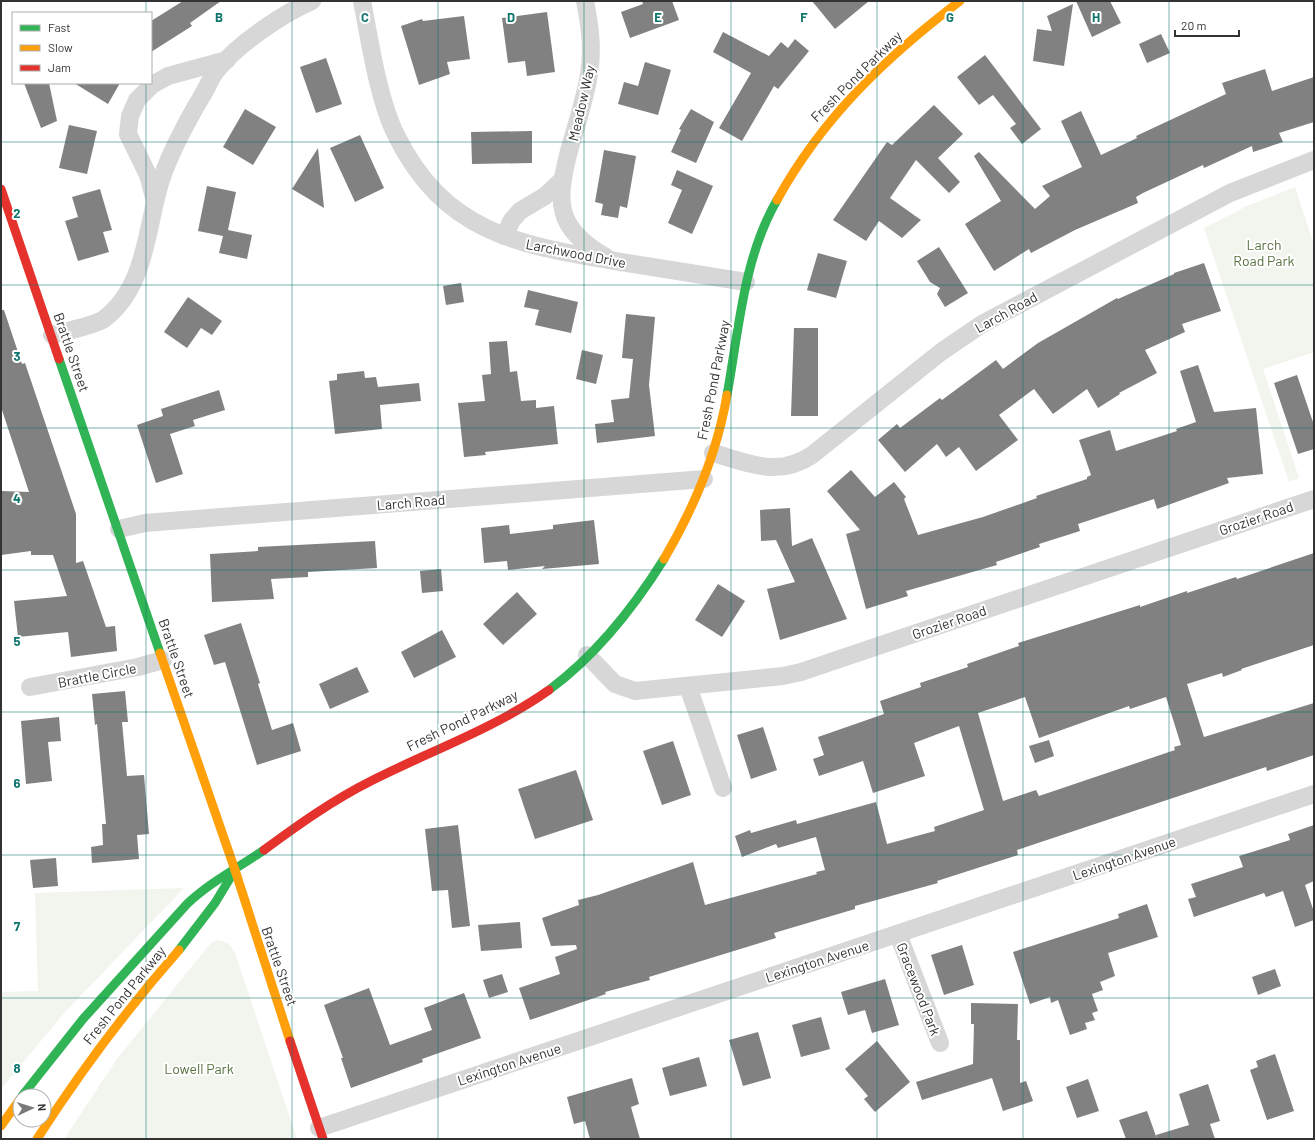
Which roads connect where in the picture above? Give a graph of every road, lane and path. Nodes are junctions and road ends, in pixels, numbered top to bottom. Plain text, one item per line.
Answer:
1 (312, 1) edge
2 (362, 1) edge
3 (585, 1) edge
4 (960, 1) edge
5 (227, 60) junction
6 (1314, 160) edge
7 (562, 180) junction
8 (1, 188) edge
9 (156, 204) junction
10 (504, 236) junction
11 (612, 260) junction
12 (746, 282) junction
13 (52, 335) junction
14 (713, 453) junction
15 (704, 479) junction
16 (1314, 499) edge
17 (119, 529) junction
18 (587, 655) junction
19 (163, 660) junction
20 (688, 686) junction
21 (30, 687) dead end
22 (723, 788) dead end
23 (1314, 794) edge
24 (235, 870) junction
25 (898, 934) junction
26 (940, 1044) dead end
27 (28, 1088) edge
28 (12, 1110) edge
29 (1, 1126) edge
30 (321, 1134) edge
31 (37, 1139) edge

1 - 5 street
2 - 10 street, Larchwood Drive
3 - 7 street, Meadow Way
4 - 12 main road, Fresh Pond Parkway
5 - 9 street
5 - 9 street
6 - 14 street, Larch Road
7 - 10 street
7 - 11 street, Meadow Way
8 - 13 main road, Brattle Street
9 - 13 street
10 - 11 street, Larchwood Drive
11 - 12 street, Larchwood Drive
12 - 14 main road, Fresh Pond Parkway
13 - 17 main road, Brattle Street
14 - 15 main road, Fresh Pond Parkway
15 - 17 street, Larch Road
15 - 18 main road, Fresh Pond Parkway
16 - 20 street, Grozier Road
17 - 19 main road, Brattle Street
18 - 20 street, Grozier Road
18 - 24 main road, Fresh Pond Parkway
19 - 21 street, Brattle Circle
19 - 24 main road, Brattle Street
20 - 22 street
23 - 25 street, Lexington Avenue
24 - 27 main road, Fresh Pond Parkway
24 - 30 main road, Brattle Street
24 - 31 main road, Fresh Pond Parkway
25 - 26 street, Gracewood Park
25 - 30 street, Lexington Avenue
28 - 29 main road

